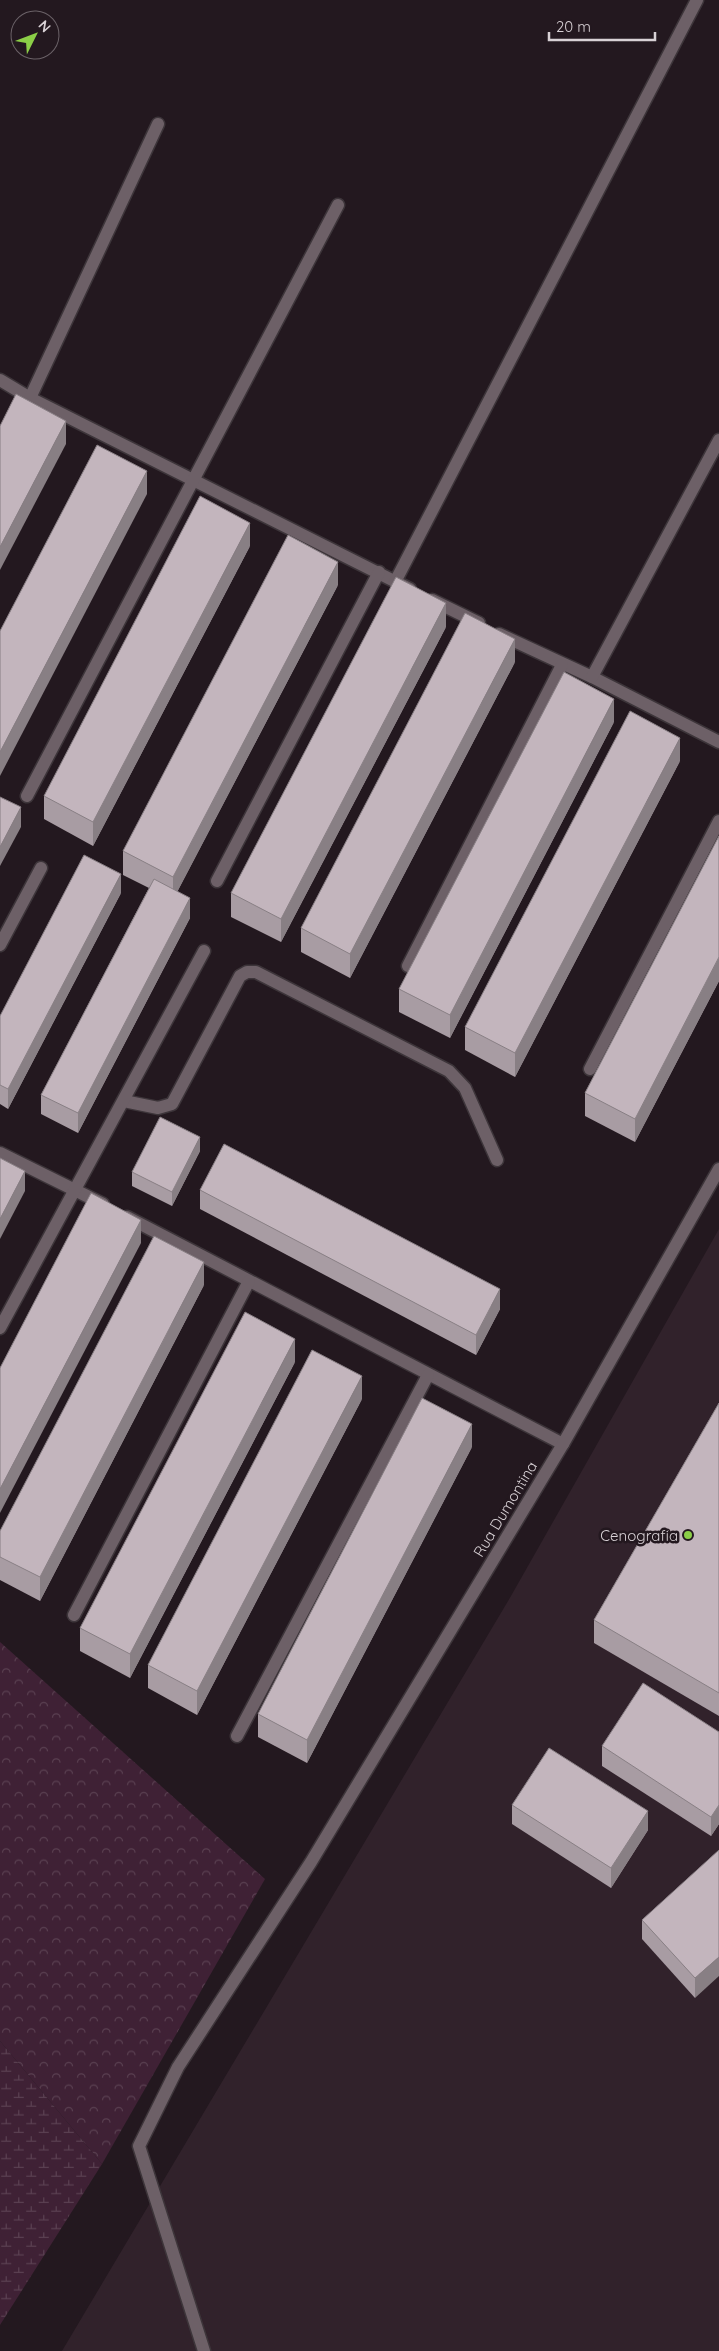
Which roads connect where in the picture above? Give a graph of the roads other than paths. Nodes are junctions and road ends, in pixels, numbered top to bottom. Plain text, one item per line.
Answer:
1 (697, 0) edge
2 (158, 124) dead end
3 (338, 204) dead end
4 (0, 380) edge
5 (30, 398) junction
6 (719, 440) edge
7 (192, 478) junction
8 (379, 572) junction
9 (395, 582) junction
10 (562, 665) junction
11 (592, 677) junction
12 (719, 742) edge
13 (26, 796) dead end
14 (719, 820) edge
15 (42, 868) dead end
16 (217, 882) dead end
17 (0, 945) edge
18 (204, 951) dead end
19 (408, 966) dead end
20 (590, 1069) dead end
21 (124, 1101) junction
22 (0, 1153) edge
23 (498, 1160) dead end
24 (719, 1169) edge
25 (76, 1190) junction
26 (249, 1281) junction
27 (0, 1328) edge
28 (428, 1375) junction
29 (564, 1444) junction
30 (74, 1615) dead end
31 (237, 1736) dead end
32 (204, 2351) edge

1 - 9 street
2 - 5 street
3 - 7 street
4 - 5 street
5 - 7 street
6 - 11 street
7 - 8 street
7 - 13 street
8 - 9 street
8 - 16 street
9 - 10 street
10 - 11 street
10 - 19 street
11 - 12 street
14 - 20 street
15 - 17 street
18 - 21 street
21 - 23 street
21 - 25 street
22 - 25 street
24 - 29 street, Rua Dumontina
25 - 26 street
25 - 27 street
26 - 28 street
26 - 30 street
28 - 29 street
28 - 31 street
29 - 32 street, Rua Dumontina

